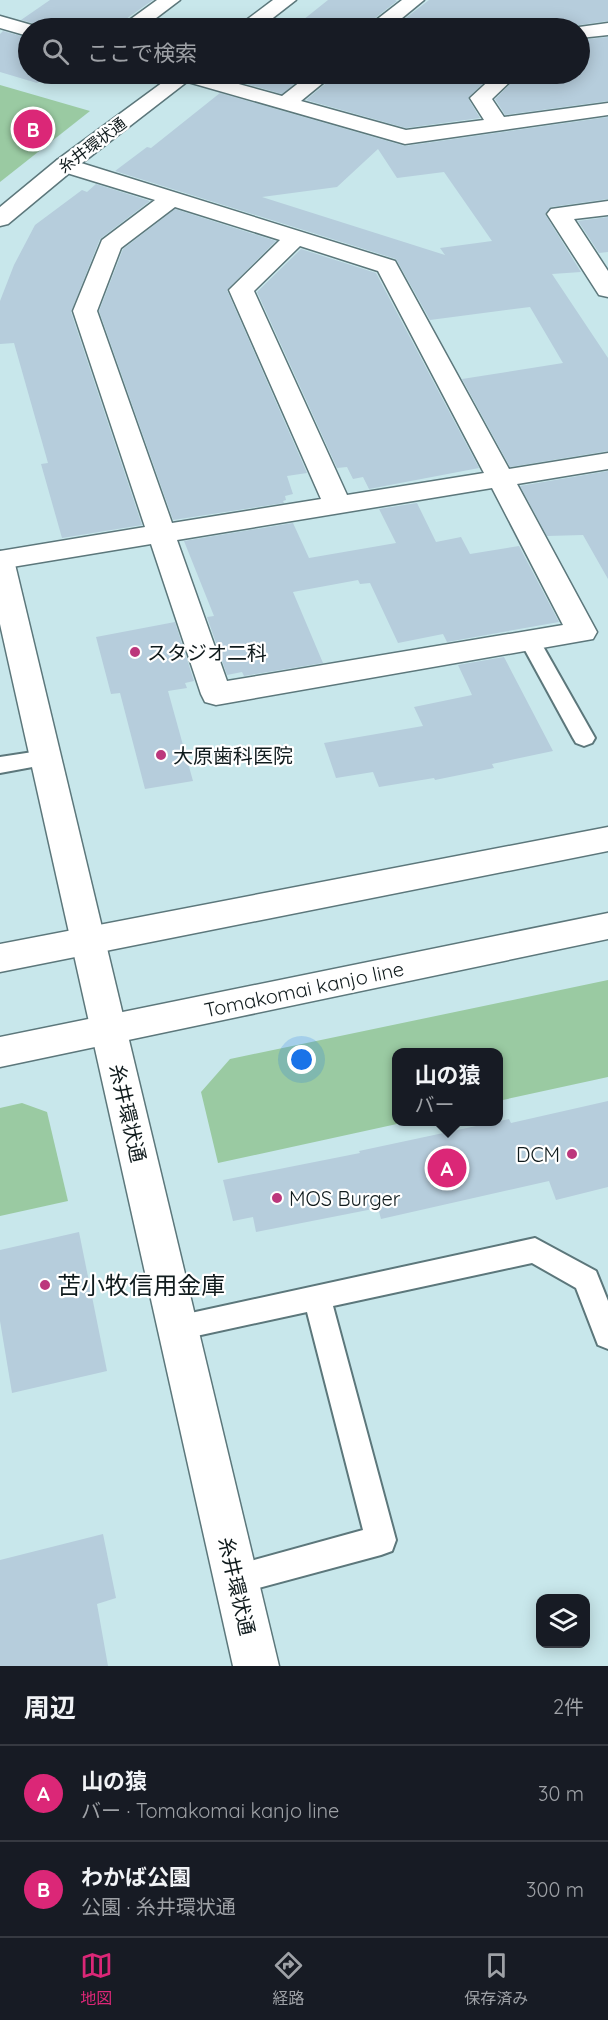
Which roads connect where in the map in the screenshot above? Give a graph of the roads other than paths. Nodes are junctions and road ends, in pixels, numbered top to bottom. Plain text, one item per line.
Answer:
1 (170, 0) edge
2 (286, 0) edge
3 (414, 0) edge
4 (145, 18) edge
5 (262, 18) edge
6 (391, 18) edge
7 (0, 22) edge
8 (18, 27) edge
9 (608, 29) edge
10 (590, 31) edge
11 (171, 84) edge
12 (218, 84) edge
13 (310, 84) edge
14 (497, 84) edge
15 (285, 104) junction
16 (608, 109) edge
17 (497, 123) junction
18 (65, 165) junction
19 (171, 199) junction
20 (608, 208) edge
21 (0, 219) edge
22 (296, 237) junction
23 (608, 290) edge
24 (608, 461) edge
25 (502, 478) junction
26 (338, 505) junction
27 (159, 534) junction
28 (0, 560) edge
29 (530, 641) junction
30 (584, 738) dead end
31 (46, 758) junction
32 (0, 765) edge
33 (608, 839) edge
34 (608, 926) edge
35 (89, 941) junction
36 (0, 958) edge
37 (110, 1030) junction
38 (0, 1052) edge
39 (316, 1297) junction
40 (178, 1327) junction
41 (608, 1336) edge
42 (236, 1579) junction
43 (256, 1666) edge

1 - 4 street
2 - 5 street
3 - 6 street
7 - 8 street
9 - 10 street
11 - 18 street, 糸井環状通
12 - 15 street
13 - 15 street
14 - 17 street
15 - 17 street
16 - 17 street
18 - 19 street
18 - 21 street, 糸井環状通
19 - 22 street
19 - 27 street
20 - 23 street
22 - 25 street
22 - 26 street
24 - 25 street
25 - 26 street
25 - 29 street
26 - 27 street
27 - 28 street
27 - 29 street
28 - 31 street, 糸井環状通
29 - 30 lane
31 - 32 lane
31 - 35 street, 糸井環状通
33 - 35 street
34 - 37 street, Tomakomai kanjo line
35 - 36 street
35 - 37 street, 糸井環状通
37 - 38 street, Tomakomai kanjo line
37 - 40 street, 糸井環状通
39 - 40 lane
39 - 41 lane
39 - 42 lane
40 - 42 street, 糸井環状通
42 - 43 street, 糸井環状通

